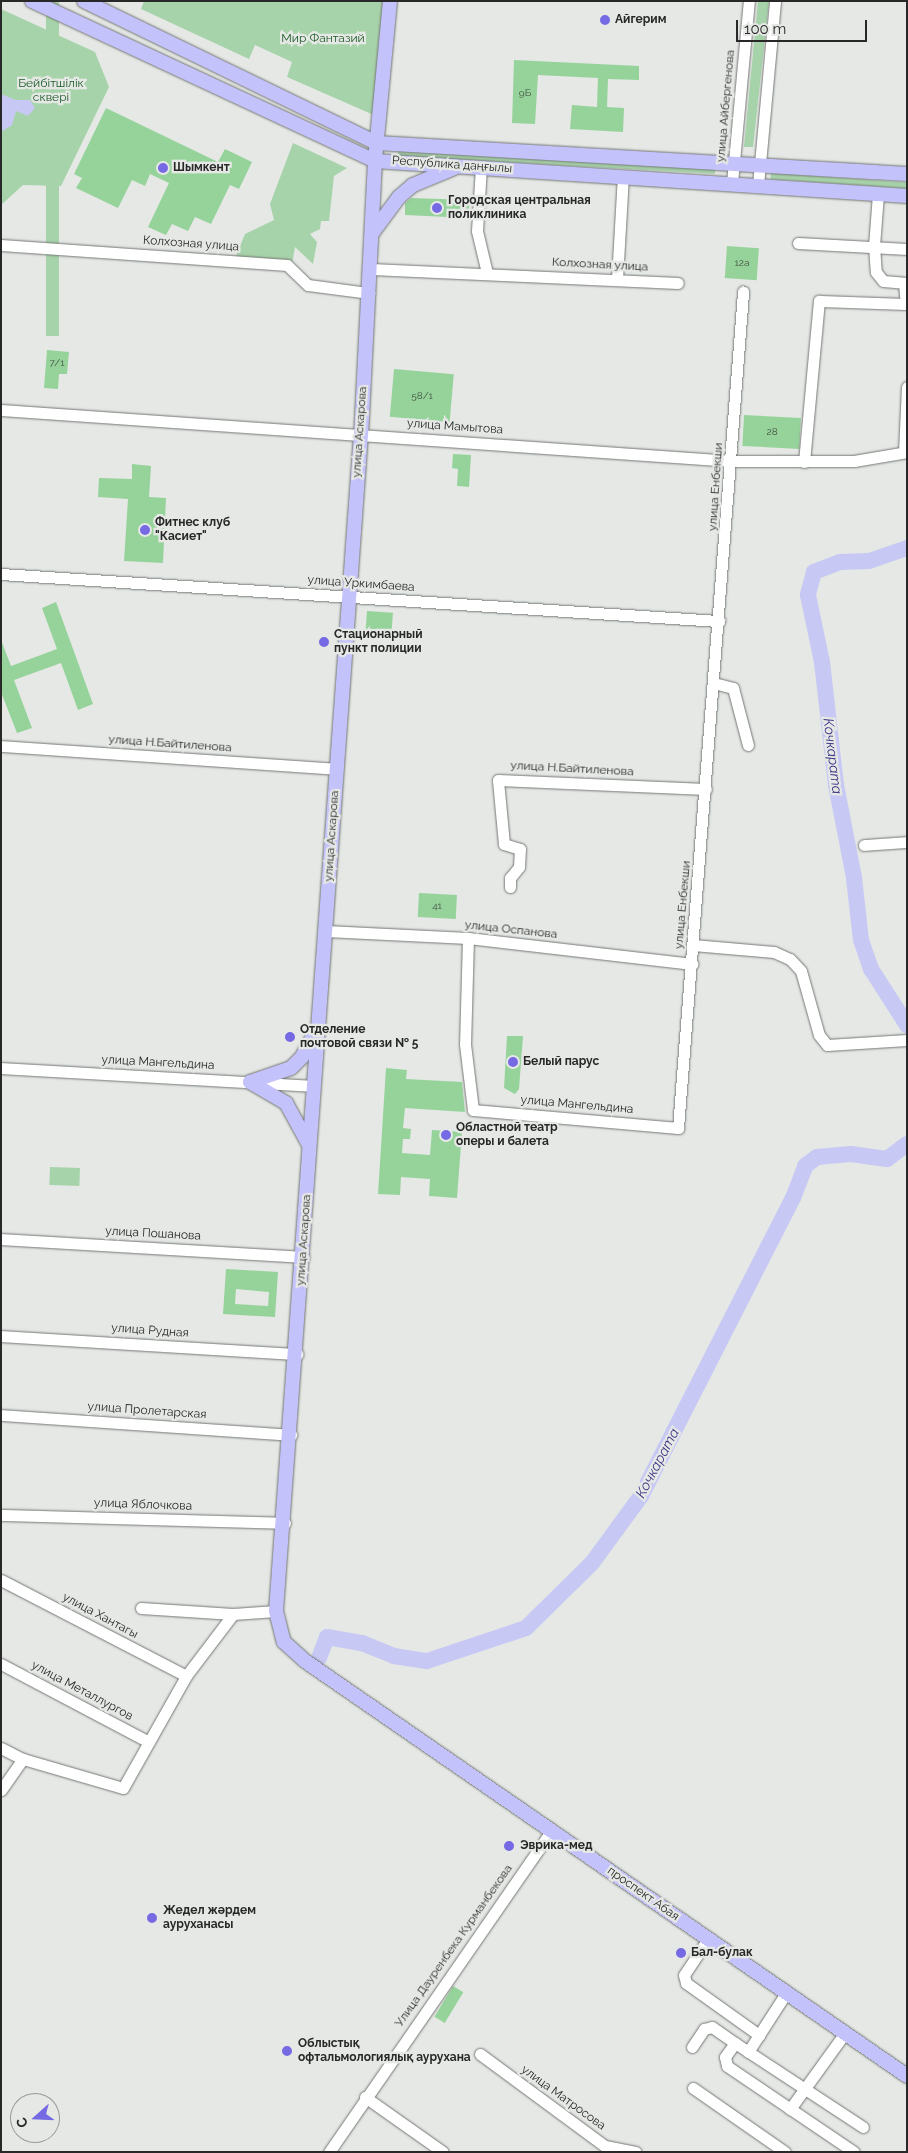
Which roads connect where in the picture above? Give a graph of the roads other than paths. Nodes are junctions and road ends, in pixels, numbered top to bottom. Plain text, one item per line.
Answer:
1 (32, 1) edge
2 (84, 1) edge
3 (390, 1) edge
4 (749, 1) edge
5 (775, 1) edge
6 (377, 143) junction
7 (375, 161) junction
8 (734, 164) junction
9 (760, 165) junction
10 (458, 166) junction
11 (481, 167) junction
12 (907, 174) edge
13 (623, 176) junction
14 (732, 183) junction
15 (758, 185) junction
16 (878, 194) junction
17 (907, 196) edge
18 (373, 232) junction
19 (798, 243) dead end
20 (1, 245) edge
21 (874, 246) junction
22 (907, 249) edge
23 (370, 268) junction
24 (487, 273) junction
25 (616, 279) junction
26 (678, 284) dead end
27 (743, 292) dead end
28 (369, 293) junction
29 (906, 304) edge
30 (907, 387) edge
31 (1, 410) edge
32 (361, 434) junction
33 (905, 452) edge
34 (732, 461) junction
35 (804, 462) junction
36 (1, 574) edge
37 (349, 597) junction
38 (719, 621) junction
39 (714, 683) junction
40 (748, 745) dead end
41 (1, 746) edge
42 (337, 768) junction
43 (706, 789) junction
44 (907, 842) edge
45 (864, 845) dead end
46 (510, 886) dead end
47 (326, 931) junction
48 (468, 938) junction
49 (694, 945) junction
50 (692, 964) junction
51 (318, 1027) junction
52 (907, 1040) edge
53 (1, 1068) edge
54 (250, 1082) junction
55 (313, 1086) junction
56 (678, 1128) joint
57 (310, 1149) junction
58 (1, 1239) edge
59 (303, 1257) junction
60 (1, 1336) edge
61 (297, 1354) junction
62 (1, 1415) edge
63 (291, 1435) junction
64 (1, 1515) edge
65 (285, 1523) junction
66 (1, 1580) edge
67 (141, 1608) dead end
68 (276, 1611) junction
69 (233, 1614) junction
70 (305, 1661) joint
71 (1, 1664) edge
72 (186, 1676) junction
73 (149, 1742) junction
74 (1, 1748) edge
75 (23, 1759) junction
76 (1, 1790) edge
77 (552, 1830) junction
78 (708, 1939) junction
79 (786, 1993) junction
80 (844, 2034) junction
81 (759, 2035) junction
82 (735, 2043) junction
83 (692, 2047) dead end
84 (748, 2052) junction
85 (480, 2054) dead end
86 (907, 2076) edge
87 (693, 2088) dead end
88 (805, 2088) junction
89 (365, 2097) junction
90 (790, 2109) junction
91 (863, 2127) dead end
92 (329, 2152) edge
93 (443, 2152) edge
94 (635, 2152) edge
95 (785, 2152) edge
96 (854, 2152) edge

1 - 7 main road, Республика даңғылы
2 - 6 main road, Республика даңғылы
3 - 6 main road, улица Аскарова
4 - 8 street, улица Айбергенова
5 - 9 street
6 - 7 main road, улица Аскарова
6 - 8 main road, Республика даңғылы
7 - 10 main road, Республика даңғылы
7 - 18 main road, улица Аскарова
8 - 9 main road, Республика даңғылы
8 - 14 street, улица Айбергенова
9 - 12 main road, Республика даңғылы
9 - 15 street
10 - 11 main road, Республика даңғылы
10 - 18 main road
11 - 13 main road, Республика даңғылы
11 - 24 street
13 - 14 main road, Республика даңғылы
13 - 25 street
14 - 15 main road, Республика даңғылы
15 - 16 main road, Республика даңғылы
16 - 17 main road, Республика даңғылы
16 - 21 street
18 - 23 main road, улица Аскарова
19 - 21 street
20 - 28 street, Колхозная улица
21 - 22 street
21 - 29 street
23 - 24 street, Колхозная улица
23 - 28 main road, улица Аскарова
24 - 25 street, Колхозная улица
25 - 26 street, Колхозная улица
27 - 34 street, улица Енбекши
28 - 32 main road, улица Аскарова
29 - 35 street
30 - 33 street
31 - 32 street, улица Мамытова
32 - 34 street, улица Мамытова
32 - 37 main road, улица Аскарова
33 - 35 street, улица Мамытова
34 - 35 street, улица Мамытова
34 - 38 street, улица Енбекши
36 - 37 street, улица Уркимбаева
37 - 38 street, улица Уркимбаева
37 - 42 main road, улица Аскарова
38 - 39 street, улица Енбекши
39 - 40 street
39 - 43 street, улица Енбекши
41 - 42 street, улица Н.Байтиленова
42 - 47 main road, улица Аскарова
43 - 46 street, улица Н.Байтиленова
43 - 49 street, улица Енбекши
44 - 45 street
47 - 48 street, улица Оспанова
47 - 51 main road, улица Аскарова
48 - 50 street, улица Оспанова
48 - 56 street, улица Мангельдина
49 - 50 street, улица Енбекши
49 - 52 street
50 - 56 street, улица Енбекши
51 - 54 main road
51 - 55 main road, улица Аскарова
53 - 54 street, улица Мангельдина
54 - 55 street, улица Мангельдина
54 - 57 main road
55 - 57 main road, улица Аскарова
57 - 59 main road, улица Аскарова
58 - 59 street, улица Пошанова
59 - 61 main road, улица Аскарова
60 - 61 street, улица Рудная
61 - 63 main road, улица Аскарова
62 - 63 street, улица Пролетарская
63 - 65 main road, улица Аскарова
64 - 65 street, улица Яблочкова
65 - 68 main road, улица Аскарова
66 - 72 street, улица Хантагы
67 - 69 street
68 - 69 street
68 - 70 main road, улица Аскарова
69 - 72 street
70 - 77 main road, проспект Абая
71 - 73 street, улица Металлургов
72 - 73 street
73 - 75 street
74 - 75 street
75 - 76 street
77 - 78 main road, проспект Абая
77 - 89 street, Улица Дауренбека Курманбекова
78 - 79 main road, проспект Абая
78 - 81 street
79 - 80 main road, проспект Абая
79 - 81 street
80 - 86 main road, проспект Абая
80 - 88 street
81 - 84 street
82 - 83 street
82 - 84 street
82 - 90 street
84 - 88 street
85 - 94 street, улица Матросова
87 - 95 street
88 - 90 street
88 - 91 street
89 - 92 street, Улица Дауренбека Курманбекова
89 - 93 street
90 - 96 street

